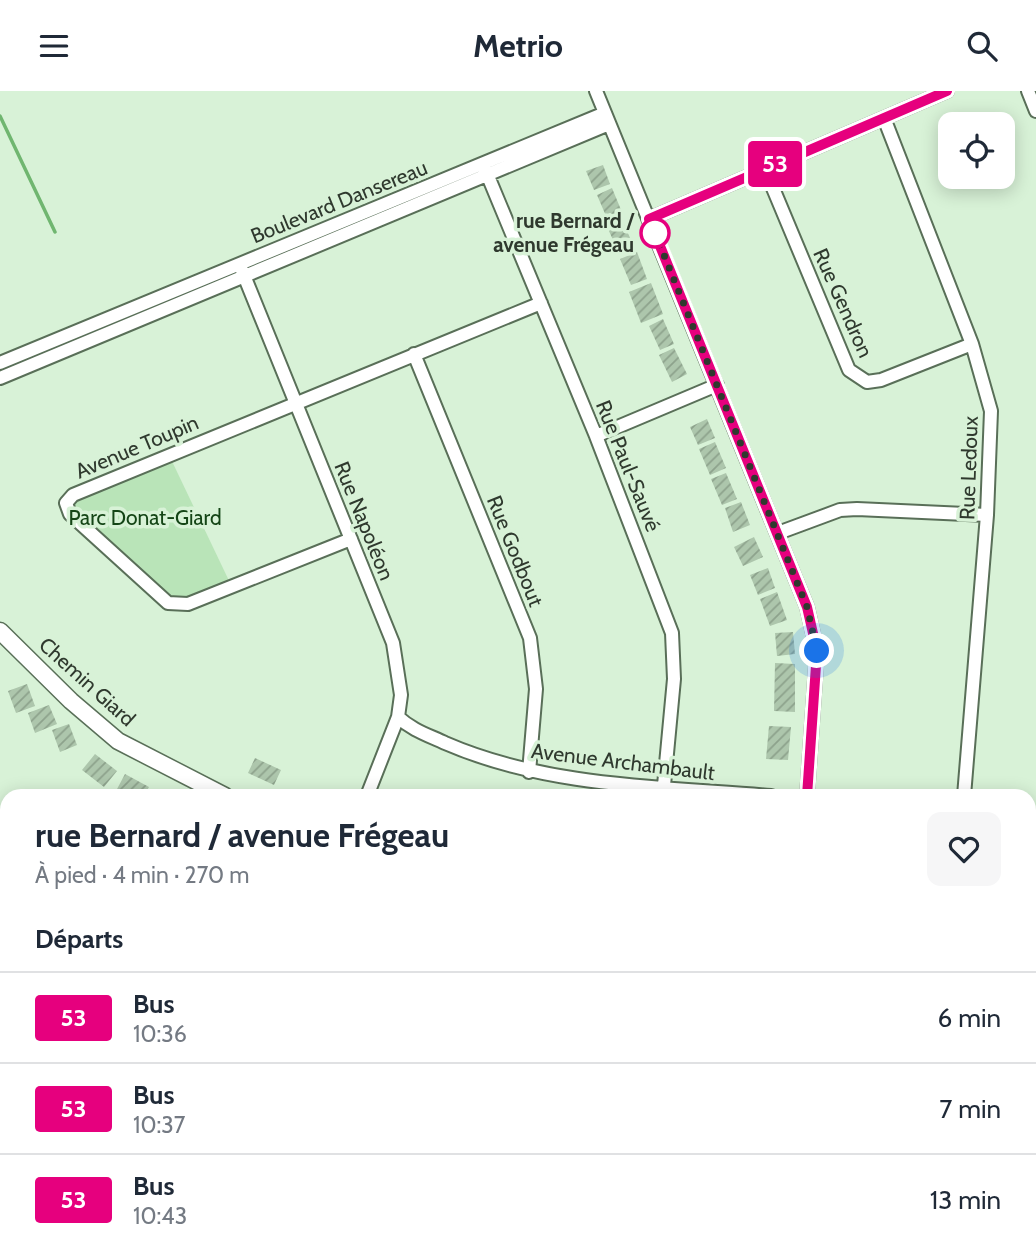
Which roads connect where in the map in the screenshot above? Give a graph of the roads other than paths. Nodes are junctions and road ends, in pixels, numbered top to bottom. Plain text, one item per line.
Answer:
1 (596, 91) edge
2 (947, 91) edge
3 (1028, 91) edge
4 (1036, 111) edge
5 (607, 118) junction
6 (884, 118) junction
7 (485, 169) junction
8 (765, 169) junction
9 (649, 219) junction
10 (242, 269) junction
11 (541, 303) junction
12 (90, 332) junction
13 (972, 344) junction
14 (414, 354) junction
15 (0, 363) edge
16 (0, 377) edge
17 (717, 385) junction
18 (296, 403) junction
19 (596, 436) junction
20 (988, 515) junction
21 (778, 533) junction
22 (351, 540) junction
23 (0, 631) edge
24 (398, 717) junction
25 (529, 772) junction
26 (211, 789) edge
27 (369, 789) edge
28 (644, 789) edge
29 (664, 789) edge
30 (807, 789) edge
31 (965, 789) edge

1 - 5 street
2 - 6 street
3 - 4 street
5 - 7 street, Boulevard Dansereau
5 - 9 street
6 - 8 street
6 - 13 street, Rue Ledoux
7 - 10 street, Boulevard Dansereau
7 - 11 street, Rue Paul-Sauvé
8 - 9 street
8 - 13 street, Rue Gendron
9 - 17 street
10 - 12 street, Boulevard Dansereau
10 - 18 street, Rue Napoléon
11 - 14 street, Avenue Toupin
11 - 19 street, Rue Paul-Sauvé
12 - 15 street, Boulevard Dansereau
12 - 16 street, Boulevard Dansereau
13 - 20 street, Rue Ledoux
14 - 18 street, Avenue Toupin
14 - 25 street, Rue Godbout
17 - 19 street
17 - 21 street
18 - 22 street, Rue Napoléon
18 - 22 street, Avenue Toupin
19 - 29 street, Rue Paul-Sauvé
20 - 21 street
20 - 31 street, Rue Ledoux
21 - 30 street
22 - 24 street, Rue Napoléon
23 - 26 street, Chemin Giard
24 - 25 street, Avenue Archambault
24 - 27 street, Rue Napoléon
25 - 28 street, Avenue Archambault

